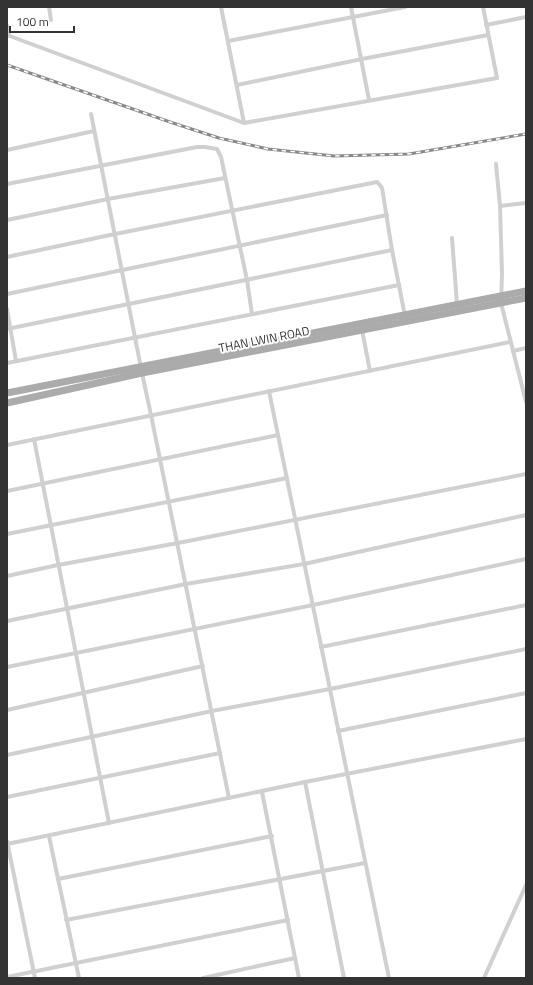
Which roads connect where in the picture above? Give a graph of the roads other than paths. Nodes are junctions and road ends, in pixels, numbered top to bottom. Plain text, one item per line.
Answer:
1 (49, 7) edge
2 (221, 7) edge
3 (351, 7) edge
4 (405, 7) edge
5 (483, 7) edge
6 (526, 17) edge
7 (353, 18) junction
8 (51, 20) dead end
9 (486, 25) junction
10 (7, 26) edge
11 (488, 35) junction
12 (8, 36) edge
13 (228, 41) junction
14 (362, 59) junction
15 (237, 85) junction
16 (369, 100) junction
17 (91, 114) dead end
18 (244, 123) junction
19 (94, 131) junction
20 (7, 150) edge
21 (496, 164) dead end
22 (101, 165) junction
23 (225, 178) junction
24 (7, 184) edge
25 (108, 199) junction
26 (526, 203) edge
27 (500, 206) junction
28 (232, 210) junction
29 (387, 216) junction
30 (7, 220) edge
31 (115, 234) junction
32 (452, 238) dead end
33 (240, 246) junction
34 (392, 250) junction
35 (7, 257) edge
36 (122, 271) junction
37 (247, 280) junction
38 (399, 285) junction
39 (526, 291) edge
40 (7, 294) edge
41 (526, 298) edge
42 (502, 299) junction
43 (129, 304) junction
44 (457, 304) junction
45 (7, 309) edge
46 (252, 314) junction
47 (406, 318) junction
48 (9, 329) edge
49 (362, 330) junction
50 (135, 338) junction
51 (510, 342) junction
52 (526, 348) edge
53 (513, 351) junction
54 (16, 362) junction
55 (7, 363) edge
56 (141, 370) junction
57 (370, 370) junction
58 (269, 391) junction
59 (7, 393) edge
60 (525, 394) edge
61 (526, 402) edge
62 (7, 403) edge
63 (151, 415) junction
64 (278, 435) junction
65 (34, 439) junction
66 (7, 445) edge
67 (160, 458) junction
68 (526, 474) edge
69 (287, 478) junction
70 (43, 484) junction
71 (7, 491) edge
72 (169, 500) junction
73 (526, 515) edge
74 (296, 520) junction
75 (51, 525) junction
76 (7, 534) edge
77 (178, 543) junction
78 (526, 559) edge
79 (304, 564) junction
80 (58, 565) junction
81 (7, 576) edge
82 (186, 584) junction
83 (313, 605) junction
84 (526, 605) edge
85 (67, 608) junction
86 (7, 621) edge
87 (195, 629) junction
88 (321, 647) junction
89 (526, 649) edge
90 (76, 653) junction
91 (203, 666) junction
92 (7, 667) edge
93 (330, 688) junction
94 (84, 693) junction
95 (526, 693) edge
96 (7, 710) edge
97 (212, 710) junction
98 (338, 731) junction
99 (92, 737) junction
100 (526, 739) edge
101 (220, 753) junction
102 (7, 755) edge
103 (347, 774) junction
104 (100, 779) junction
105 (305, 782) junction
106 (262, 792) junction
107 (7, 797) edge
108 (229, 798) junction
109 (109, 823) junction
110 (48, 836) junction
111 (272, 836) junction
112 (7, 843) edge
113 (365, 863) junction
114 (323, 870) junction
115 (280, 878) junction
116 (58, 879) junction
117 (525, 888) edge
118 (66, 920) junction
119 (288, 920) junction
120 (295, 958) junction
121 (76, 964) junction
122 (34, 972) junction
123 (7, 977) edge
124 (35, 978) edge
125 (79, 978) edge
126 (203, 978) edge
127 (299, 978) edge
128 (344, 978) edge
129 (389, 978) edge
130 (484, 978) edge

1 - 8 street
2 - 13 street
3 - 7 street
4 - 7 street
5 - 9 street
6 - 9 street
7 - 13 street
7 - 14 street
9 - 11 street
10 - 12 street
11 - 14 street
11 - 16 street
12 - 18 street
13 - 15 street
14 - 15 street
14 - 16 street
15 - 18 street
16 - 18 street
17 - 19 street
19 - 20 street
19 - 22 street
21 - 27 street
22 - 23 street
22 - 24 street
22 - 25 street
23 - 25 street
23 - 28 street
25 - 30 street
25 - 31 street
26 - 27 street
27 - 42 street
28 - 29 street
28 - 31 street
28 - 33 street
29 - 33 street
29 - 34 street
31 - 35 street
31 - 36 street
32 - 44 street
33 - 36 street
33 - 37 street
34 - 37 street
34 - 38 street
36 - 40 street
36 - 43 street
37 - 43 street
37 - 46 street
38 - 46 street
38 - 47 street
39 - 42 main road, THAN LWIN ROAD
41 - 42 main road, THAN LWIN ROAD
42 - 44 main road, THAN LWIN ROAD
42 - 47 main road, THAN LWIN ROAD
42 - 51 street
43 - 48 street
43 - 50 street
44 - 47 main road, THAN LWIN ROAD
45 - 48 street
46 - 50 street
47 - 49 main road, THAN LWIN ROAD
47 - 56 main road, THAN LWIN ROAD
48 - 54 street
49 - 56 main road, THAN LWIN ROAD
49 - 57 street
50 - 54 street
50 - 56 street
51 - 53 street
51 - 57 street
52 - 53 street
53 - 60 street
54 - 55 street
56 - 59 main road, THAN LWIN ROAD
56 - 62 main road, THAN LWIN ROAD
56 - 63 street
57 - 58 street
58 - 63 street
58 - 64 street
60 - 61 street
63 - 65 street
63 - 67 street
64 - 67 street
64 - 69 street
65 - 66 street
65 - 70 street
67 - 70 street
67 - 72 street
68 - 74 street
69 - 72 street
69 - 74 street
70 - 71 street
70 - 75 street
72 - 75 street
72 - 77 street
73 - 79 street
74 - 77 street
74 - 79 street
75 - 76 street
75 - 80 street
77 - 80 street
77 - 82 street
78 - 83 street
79 - 82 street
79 - 83 street
80 - 81 street
80 - 85 street
82 - 85 street
82 - 87 street
83 - 87 street
83 - 88 street
84 - 88 street
85 - 86 street
85 - 90 street
87 - 90 street
87 - 91 street
88 - 93 street
89 - 93 street
90 - 92 street
90 - 94 street
91 - 94 street
91 - 97 street
93 - 97 street
93 - 98 street
94 - 96 street
94 - 99 street
95 - 98 street
97 - 99 street
97 - 101 street
98 - 103 street
99 - 102 street
99 - 104 street
100 - 103 street
101 - 104 street
101 - 108 street
103 - 105 street
103 - 113 street
104 - 107 street
104 - 109 street
105 - 106 street
105 - 114 street
106 - 108 street
106 - 111 street
108 - 109 street
109 - 110 street
110 - 112 street
110 - 116 street
111 - 115 street
111 - 116 street
112 - 122 street
113 - 114 street
113 - 129 street
114 - 115 street
114 - 128 street
115 - 118 street
115 - 119 street
116 - 118 street
117 - 130 street
118 - 121 street
119 - 120 street
119 - 121 street
120 - 126 street
120 - 127 street
121 - 122 street
121 - 125 street
122 - 123 street
122 - 124 street

